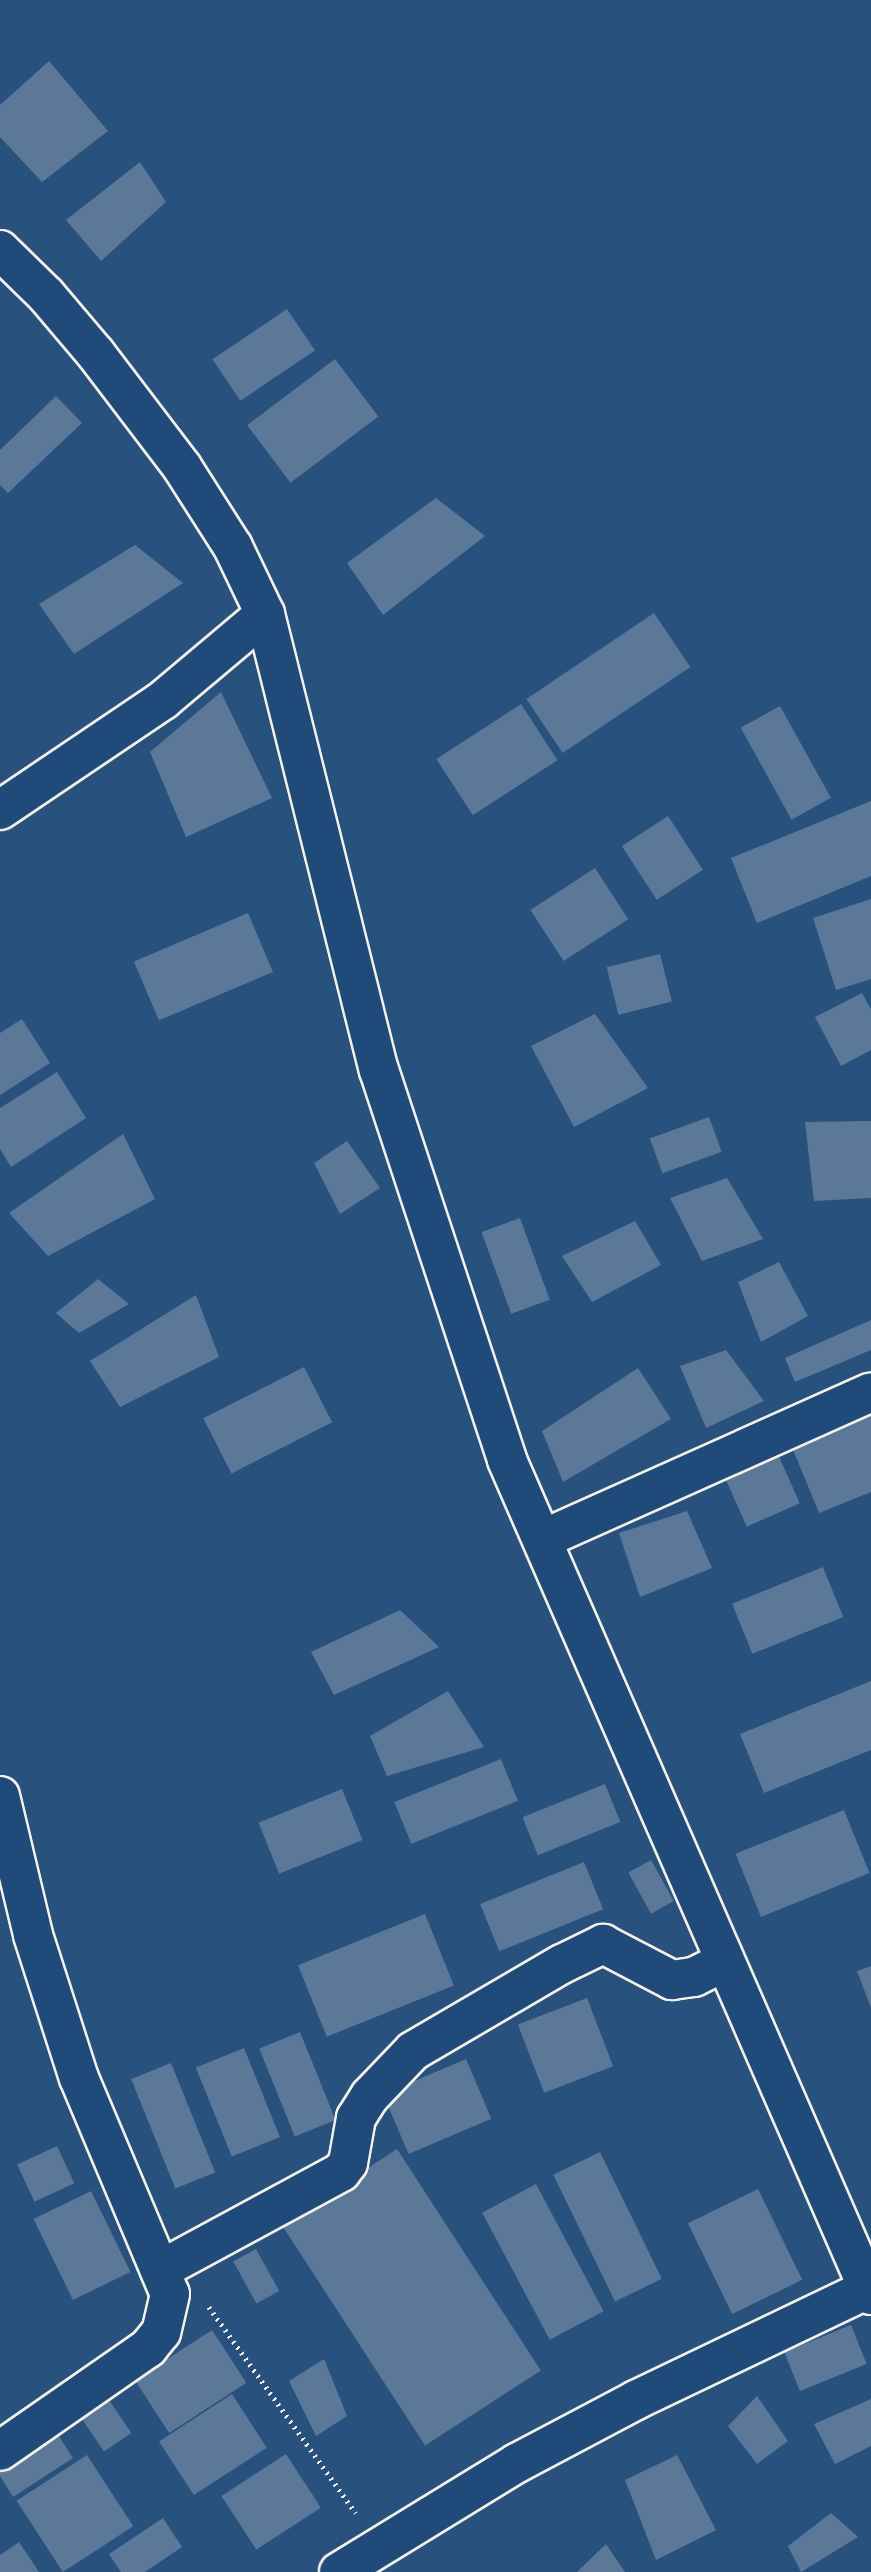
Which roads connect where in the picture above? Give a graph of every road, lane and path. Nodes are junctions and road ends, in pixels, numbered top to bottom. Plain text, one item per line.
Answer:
1 (0, 250) edge
2 (265, 614) junction
3 (0, 810) edge
4 (871, 1392) edge
5 (543, 1539) junction
6 (0, 1796) edge
7 (724, 1962) junction
8 (165, 2282) junction
9 (870, 2292) edge
10 (0, 2451) edge
11 (380, 2547) junction
12 (339, 2572) edge

1 - 2 street
2 - 3 street
2 - 5 street
4 - 5 street
5 - 7 street
6 - 8 street
7 - 8 street
7 - 9 street
8 - 10 street
8 - 11 path
9 - 11 street
11 - 12 street

